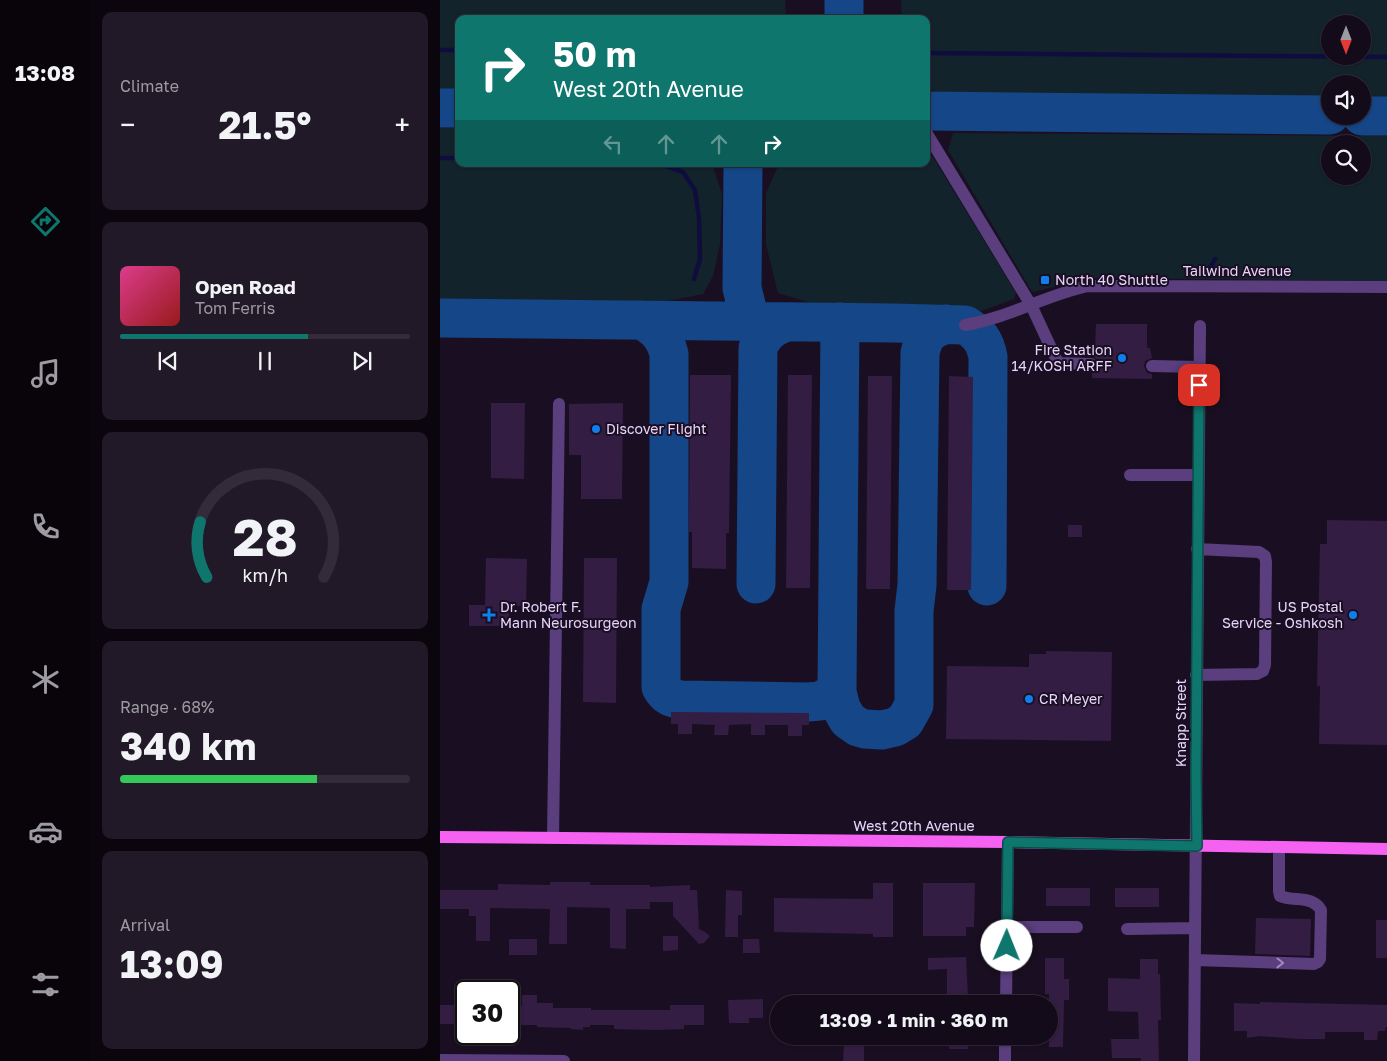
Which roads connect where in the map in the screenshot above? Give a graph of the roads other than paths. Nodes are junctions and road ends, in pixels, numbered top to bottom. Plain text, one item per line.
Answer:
1 (930, 139) edge
2 (1387, 287) edge
3 (1031, 304) junction
4 (965, 325) dead end
5 (1200, 326) dead end
6 (1092, 364) dead end
7 (1152, 366) dead end
8 (1199, 367) junction
9 (559, 404) dead end
10 (1130, 474) dead end
11 (1198, 475) junction
12 (1198, 549) junction
13 (1196, 674) junction
14 (440, 838) edge
15 (554, 838) junction
16 (1008, 842) junction
17 (1197, 846) junction
18 (1279, 847) junction
19 (1387, 849) edge
20 (1007, 927) junction
21 (1077, 927) dead end
22 (1195, 928) junction
23 (1127, 929) dead end
24 (1195, 960) junction
25 (1006, 995) edge
26 (1005, 1045) edge
27 (440, 1060) edge
28 (564, 1061) edge
29 (1005, 1061) edge
30 (1194, 1061) edge

1 - 3 street
2 - 3 street, Tailwind Avenue
3 - 4 street, Tailwind Avenue
3 - 6 street
5 - 8 street, Knapp Street
7 - 8 street
8 - 11 street, Knapp Street
9 - 15 street
10 - 11 street
11 - 12 street, Knapp Street
12 - 13 street, Knapp Street
12 - 13 street
13 - 17 street, Knapp Street
14 - 15 main road, West 20th Avenue
15 - 16 main road, West 20th Avenue
16 - 17 main road, West 20th Avenue
16 - 20 street
17 - 18 main road, West 20th Avenue
17 - 22 street, Knapp Street
18 - 19 main road, West 20th Avenue
24 -> 18 street
20 - 21 street
20 - 25 street
22 - 23 street
22 - 24 street, Knapp Street
24 - 30 street, Knapp Street
26 - 29 street
27 - 28 street

